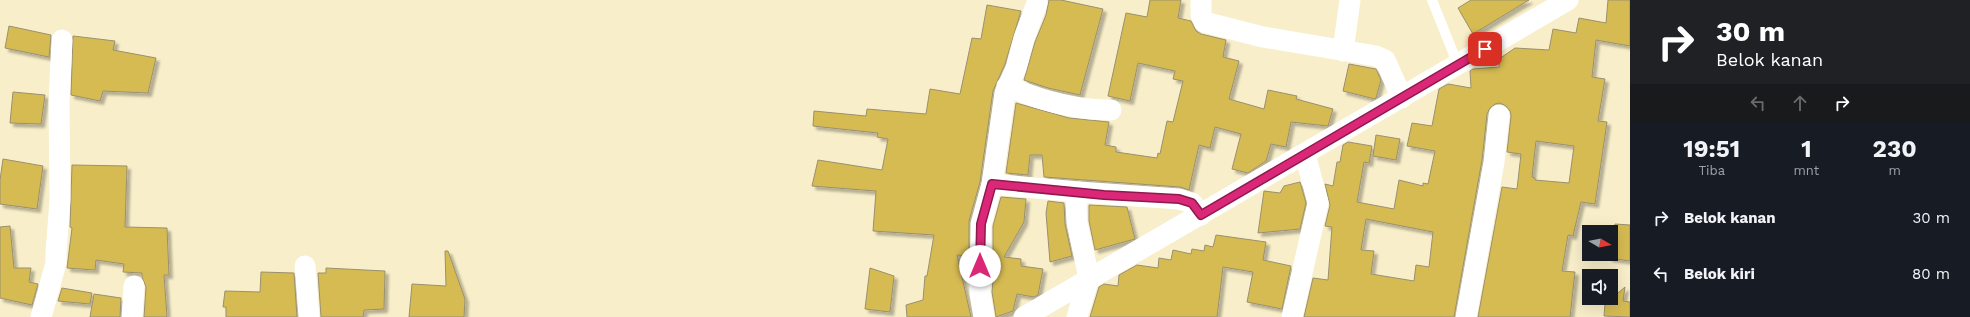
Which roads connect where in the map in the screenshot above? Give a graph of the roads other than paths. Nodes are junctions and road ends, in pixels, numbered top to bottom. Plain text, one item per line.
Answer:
1 (1201, 0) edge
2 (1350, 0) edge
3 (1432, 0) edge
4 (1568, 0) edge
5 (1037, 3) dead end
6 (62, 40) dead end
7 (1343, 51) junction
8 (1454, 57) junction
9 (1007, 86) junction
10 (1400, 92) junction
11 (1111, 110) dead end
12 (1499, 115) dead end
13 (1305, 154) junction
14 (992, 184) junction
15 (1079, 192) junction
16 (1197, 210) junction
17 (305, 266) dead end
18 (1086, 269) junction
19 (134, 286) dead end
20 (41, 317) edge
21 (132, 317) edge
22 (309, 317) edge
23 (984, 317) edge
24 (1024, 317) edge
25 (1077, 317) edge
26 (1292, 317) edge
27 (1466, 317) edge

1 - 7 street
2 - 7 street
3 - 8 lane
4 - 8 street
5 - 9 street
6 - 20 street
7 - 10 street
8 - 10 street
9 - 11 street
9 - 14 street
10 - 13 street
12 - 27 street
13 - 16 street
13 - 26 street
14 - 15 street
14 - 23 street
15 - 16 street
15 - 18 street
16 - 18 street
17 - 22 street
18 - 24 street
18 - 25 street
19 - 21 street

